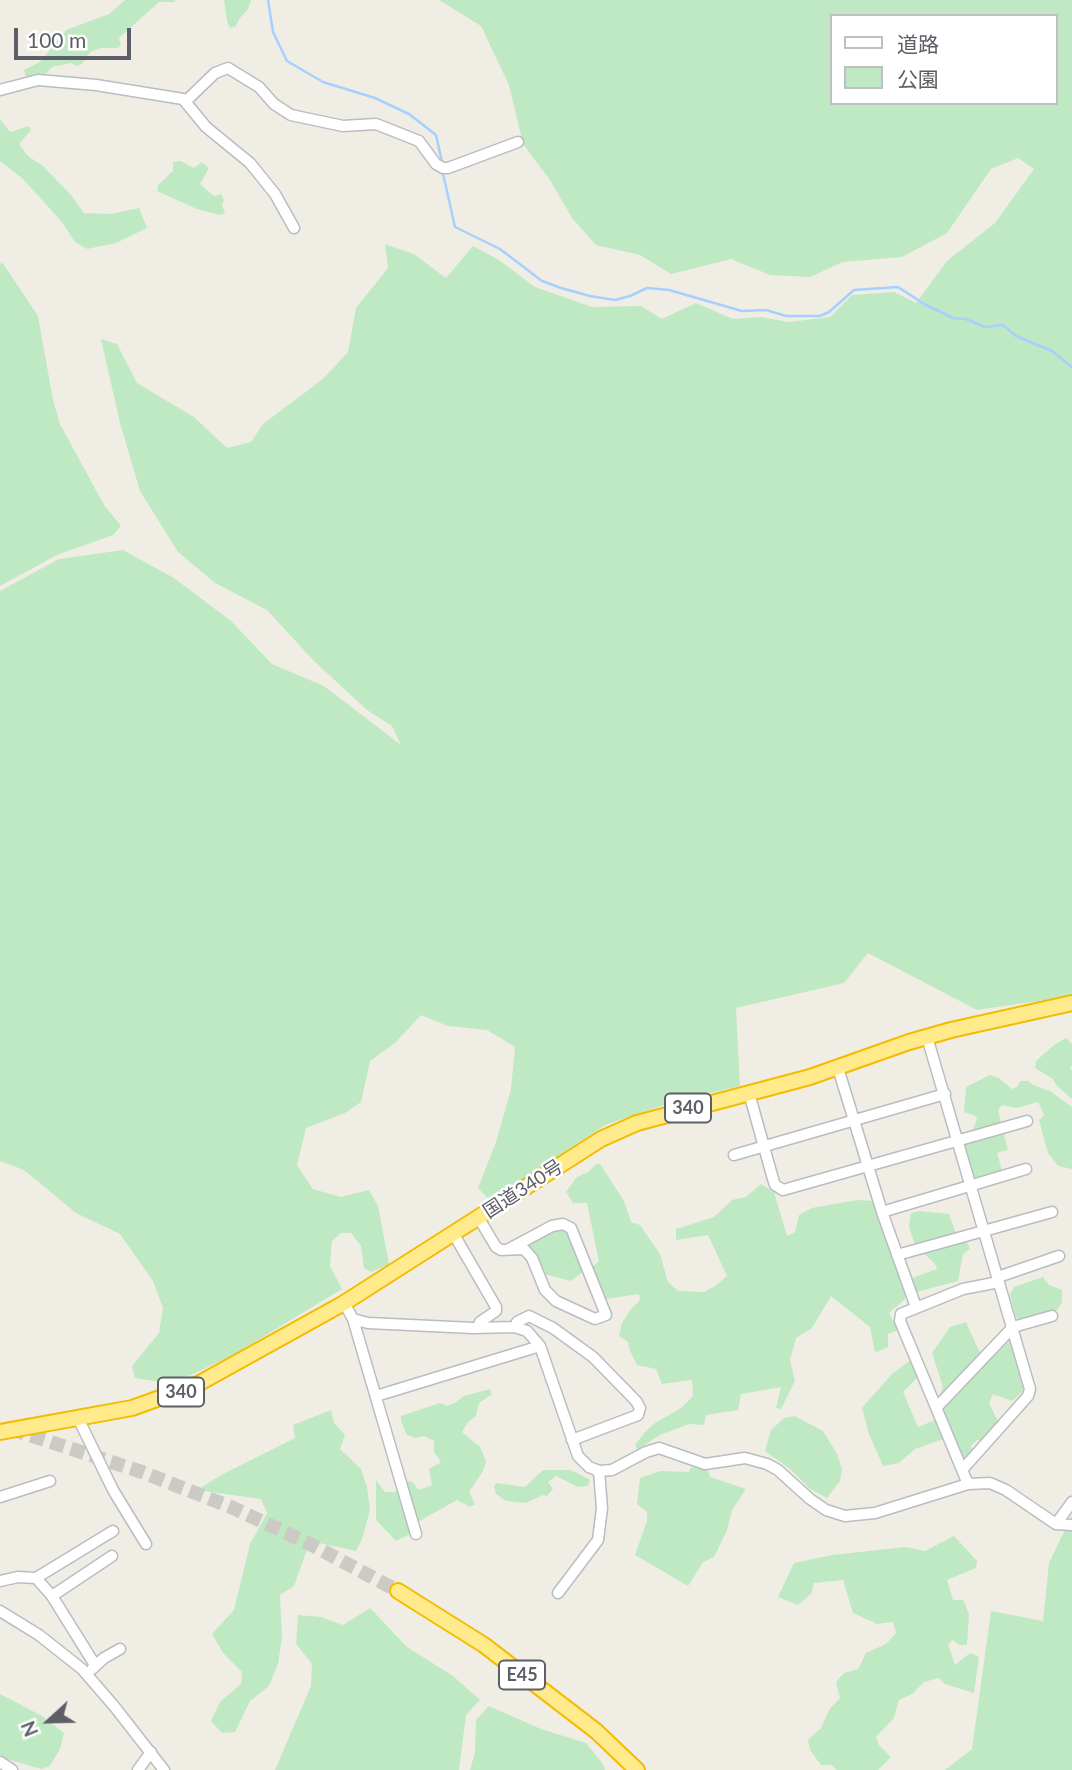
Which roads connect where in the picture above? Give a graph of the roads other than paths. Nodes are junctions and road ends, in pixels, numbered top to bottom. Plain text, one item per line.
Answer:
1 (0, 90) edge
2 (186, 101) junction
3 (518, 142) dead end
4 (294, 228) dead end
5 (1072, 1003) edge
6 (927, 1037) junction
7 (838, 1068) junction
8 (749, 1093) junction
9 (945, 1094) junction
10 (855, 1119) junction
11 (1027, 1121) dead end
12 (958, 1139) junction
13 (764, 1145) junction
14 (734, 1155) dead end
15 (868, 1166) junction
16 (1026, 1169) dead end
17 (971, 1185) junction
18 (882, 1212) junction
19 (1052, 1212) dead end
20 (478, 1217) junction
21 (984, 1231) junction
22 (453, 1233) junction
23 (509, 1250) junction
24 (897, 1255) junction
25 (1059, 1256) dead end
26 (999, 1280) junction
27 (344, 1303) junction
28 (916, 1307) junction
29 (1052, 1316) dead end
30 (354, 1319) junction
31 (515, 1327) junction
32 (1013, 1327) junction
33 (478, 1328) junction
34 (540, 1346) junction
35 (376, 1396) junction
36 (937, 1407) junction
37 (78, 1418) junction
38 (0, 1432) edge
39 (572, 1440) junction
40 (962, 1470) junction
41 (599, 1471) junction
42 (50, 1481) dead end
43 (968, 1484) junction
44 (0, 1497) edge
45 (1072, 1502) edge
46 (1056, 1524) junction
47 (1072, 1525) edge
48 (113, 1531) dead end
49 (416, 1534) dead end
50 (146, 1544) dead end
51 (112, 1556) dead end
52 (36, 1578) junction
53 (0, 1581) edge
54 (398, 1591) tunnel mouth
55 (558, 1593) dead end
56 (52, 1596) junction
57 (0, 1611) edge
58 (120, 1649) dead end
59 (95, 1665) junction
60 (88, 1675) junction
61 (151, 1752) junction
62 (0, 1762) edge
63 (12, 1770) edge
64 (138, 1770) edge
65 (164, 1770) edge
66 (637, 1770) edge

1 - 2 street
2 - 3 street
2 - 4 street
5 - 6 highway, 国道340号 / 340
6 - 7 highway, 国道340号 / 340
6 - 9 street
7 - 8 highway, 国道340号 / 340
7 - 10 street
8 - 13 street
8 - 20 highway, 国道340号 / 340
9 - 10 street
9 - 12 street
10 - 13 street
10 - 15 street
11 - 12 street
12 - 15 street
12 - 17 street
13 - 14 street
13 - 15 street
15 - 18 street
16 - 17 street
17 - 18 street
17 - 21 street
18 - 24 street
19 - 21 street
20 - 22 highway, 国道340号 / 340
20 - 23 street
21 - 24 street
21 - 26 street
22 - 27 highway, 国道340号 / 340
22 - 33 street
23 - 23 street
24 - 28 street
25 - 26 street
26 - 28 street
26 - 32 street
27 - 30 street
27 - 37 highway, 国道340号 / 340
28 - 36 street
29 - 32 street
30 - 33 street
30 - 35 street
31 - 33 street
31 - 34 street
31 - 39 street
32 - 36 street
32 - 40 street
34 - 35 street
34 - 39 street
35 - 49 street
36 - 40 street
37 - 38 highway, 国道340号 / 340
37 - 50 street
39 - 41 street
40 - 43 street
41 - 43 street
41 - 55 street
42 - 44 street
43 - 46 street
45 - 46 street
46 - 47 street
48 - 52 street
51 - 56 street
52 - 53 street
52 - 56 street
54 - 66 highway, E45
56 - 59 street
57 - 60 street
58 - 59 street
59 - 60 street
60 - 61 street
61 - 64 street
61 - 65 street
62 - 63 street

